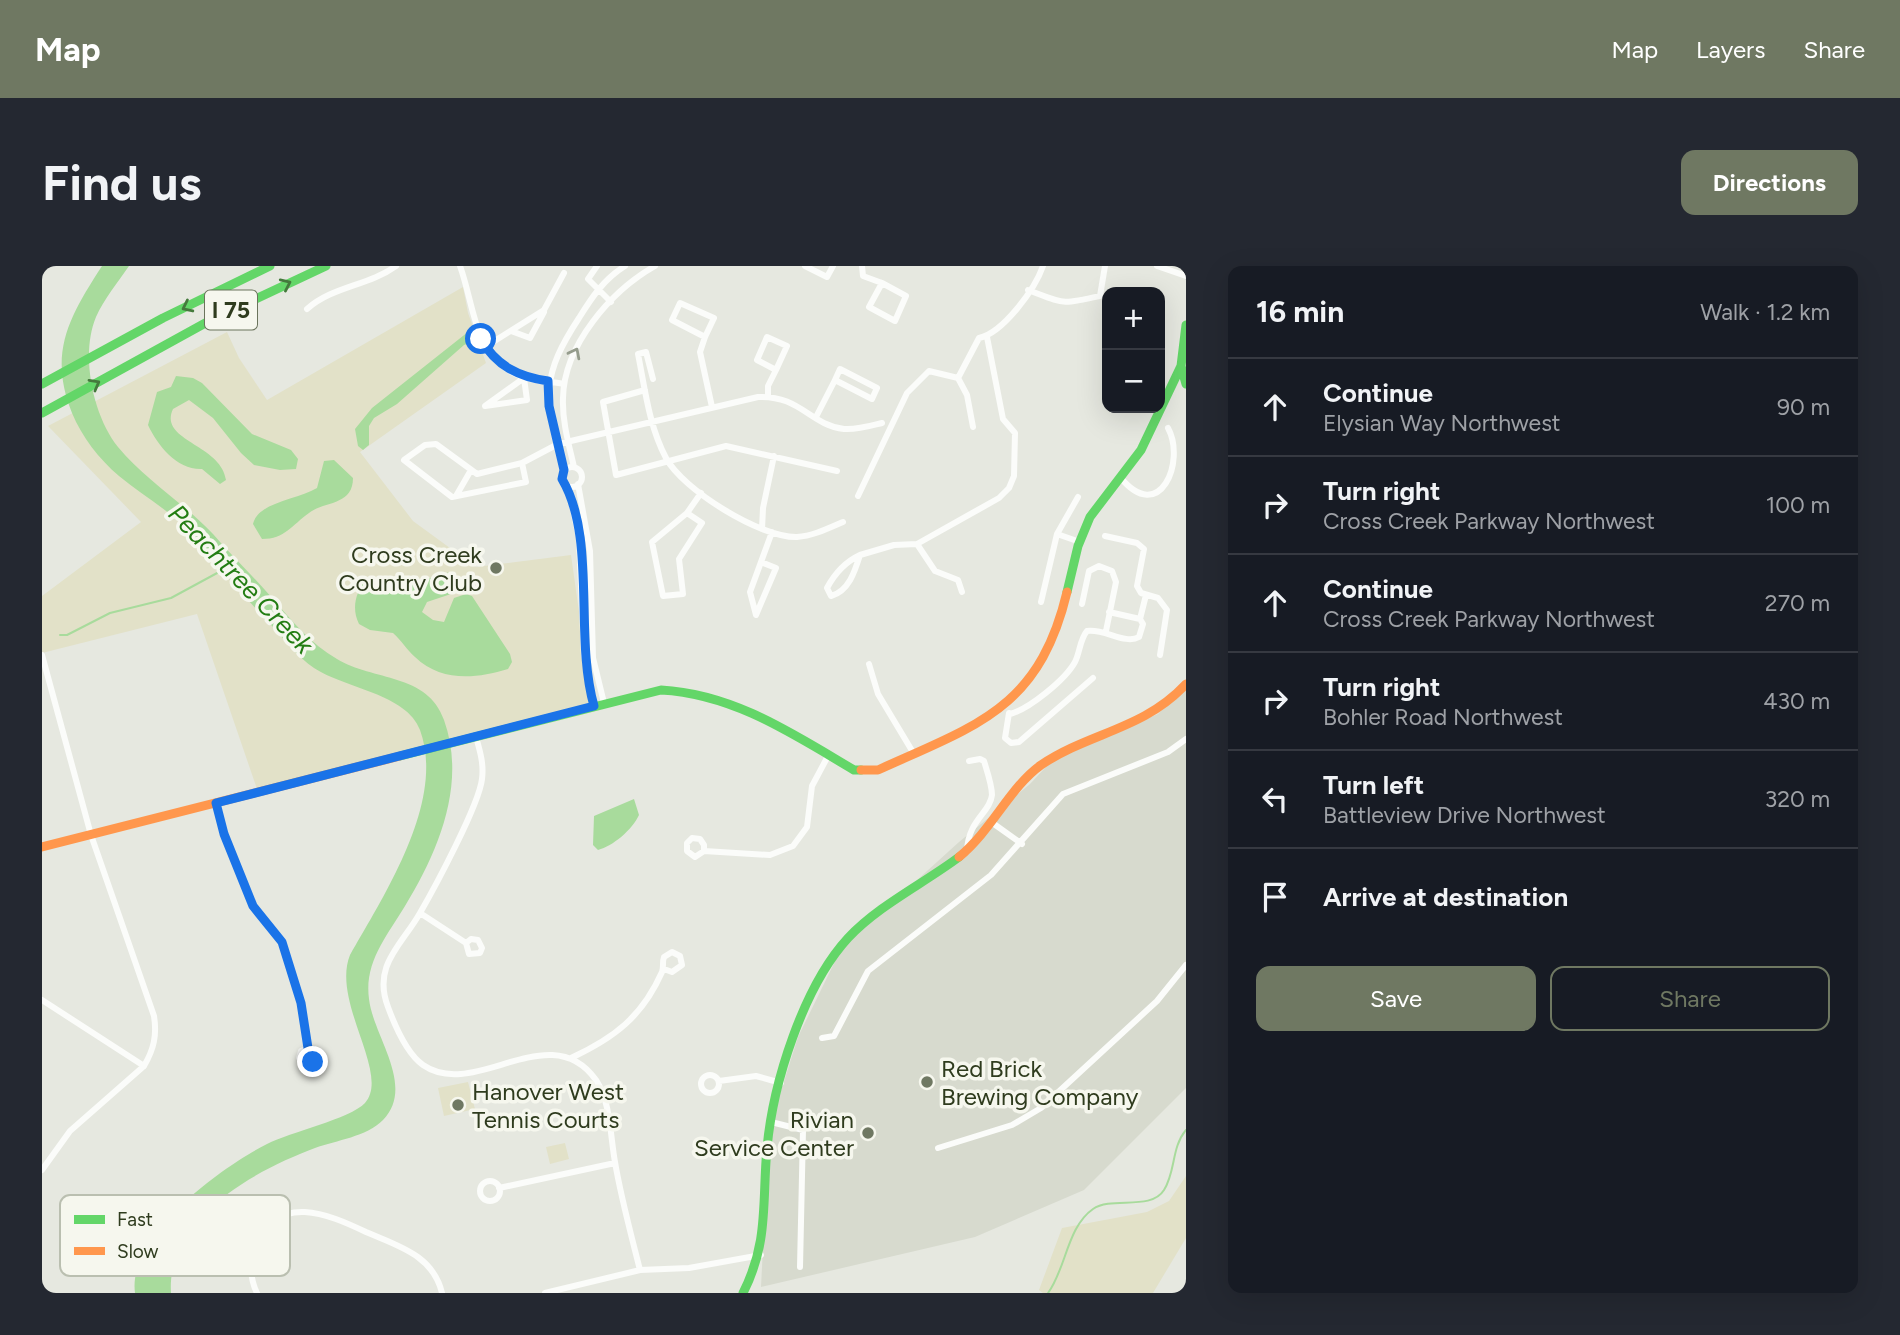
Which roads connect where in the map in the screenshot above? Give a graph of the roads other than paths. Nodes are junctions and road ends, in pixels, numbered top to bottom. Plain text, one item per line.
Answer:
1 (270, 266) edge
2 (326, 266) edge
3 (396, 266) edge
4 (597, 266) edge
5 (625, 266) edge
6 (655, 266) edge
7 (805, 266) edge
8 (833, 266) edge
9 (862, 266) edge
10 (1043, 266) edge
11 (1105, 266) edge
12 (1157, 266) edge
13 (463, 267) edge
14 (1183, 272) edge
15 (564, 273) dead end
16 (882, 284) junction
17 (597, 290) junction
18 (1028, 290) junction
19 (611, 302) junction
20 (307, 309) dead end
21 (544, 310) junction
22 (1186, 325) edge
23 (511, 331) junction
24 (705, 337) junction
25 (987, 337) junction
26 (485, 347) junction
27 (1181, 366) junction
28 (776, 370) junction
29 (524, 378) junction
30 (958, 378) junction
31 (653, 379) dead end
32 (835, 380) junction
33 (548, 381) junction
34 (42, 384) edge
35 (564, 384) junction
36 (1186, 384) edge
37 (645, 390) junction
38 (768, 396) junction
39 (712, 407) junction
40 (42, 413) edge
41 (816, 417) junction
42 (652, 421) junction
43 (882, 423) dead end
44 (972, 427) dead end
45 (1168, 428) dead end
46 (606, 432) junction
47 (568, 441) junction
48 (558, 444) junction
49 (774, 456) junction
50 (667, 461) junction
51 (522, 463) junction
52 (574, 467) junction
53 (471, 470) junction
54 (564, 470) junction
55 (837, 471) dead end
56 (1120, 477) junction
57 (579, 484) junction
58 (568, 486) junction
59 (701, 493) junction
60 (858, 495) dead end
61 (456, 496) junction
62 (1078, 497) dead end
63 (687, 513) junction
64 (843, 522) dead end
65 (762, 529) junction
66 (772, 532) junction
67 (1057, 534) junction
68 (1105, 536) dead end
69 (1080, 542) junction
70 (917, 544) junction
71 (860, 555) junction
72 (761, 562) junction
73 (962, 592) dead end
74 (1146, 595) junction
75 (1041, 602) dead end
76 (1082, 604) dead end
77 (1109, 612) junction
78 (1140, 619) junction
79 (1105, 632) junction
80 (1160, 654) dead end
81 (42, 655) edge
82 (869, 664) dead end
83 (1093, 678) dead end
84 (1186, 684) edge
85 (599, 705) junction
86 (1007, 710) junction
87 (476, 737) junction
88 (1186, 739) edge
89 (914, 754) junction
90 (828, 756) junction
91 (969, 761) dead end
92 (216, 803) junction
93 (989, 804) junction
94 (1003, 813) junction
95 (994, 824) junction
96 (90, 835) junction
97 (1021, 844) junction
98 (42, 847) edge
99 (704, 851) dead end
100 (967, 851) junction
101 (420, 913) junction
102 (466, 943) dead end
103 (1186, 965) edge
104 (664, 969) dead end
105 (42, 1000) edge
106 (822, 1038) dead end
107 (308, 1048) dead end
108 (571, 1058) junction
109 (144, 1066) junction
110 (719, 1081) dead end
111 (780, 1083) junction
112 (771, 1122) junction
113 (938, 1148) dead end
114 (615, 1163) junction
115 (43, 1167) edge
116 (499, 1188) dead end
117 (290, 1216) edge
118 (761, 1255) junction
119 (800, 1268) dead end
120 (640, 1270) junction
121 (251, 1276) edge
122 (257, 1293) edge
123 (442, 1293) edge
124 (545, 1293) edge
125 (743, 1293) edge

1 -> 34 main road, I 75
40 -> 2 main road, I 75
3 - 20 street
4 - 17 street
5 - 17 street
6 - 19 street
7 - 8 street
9 - 16 street
10 - 18 street
11 - 18 street
12 - 14 street
13 - 26 street
15 - 21 street
16 - 16 street
17 - 19 street
17 - 33 street
18 - 25 street
35 -> 19 street
21 - 23 street
21 - 23 street
22 - 27 main road
23 - 26 street
24 - 24 street
24 - 39 street
25 - 30 street
25 - 70 street
26 - 29 street
27 - 36 main road
27 - 56 main road
28 - 28 street
28 - 38 street
29 - 29 street
29 - 33 street
30 - 44 street
30 - 60 street
31 - 37 street
32 - 32 street
32 - 41 street
33 - 35 street
33 - 48 street
35 - 47 street
37 - 42 street
37 - 46 street
38 - 39 street
38 - 41 street
39 - 42 street
41 - 43 street
42 - 46 street
42 - 50 street
45 - 56 street
46 - 47 street
46 - 50 street
47 - 48 street
47 - 52 street
48 - 51 street
48 - 54 street
49 - 50 street
49 - 55 street
49 - 65 street
50 - 59 street
51 - 53 street
51 - 61 street
52 - 54 street
52 - 57 street
53 - 61 street
53 - 61 street
54 - 58 street
56 - 69 main road
57 - 58 street
57 - 85 street
58 - 85 street
59 - 63 street
59 - 65 street
62 - 67 street
63 - 63 street
64 - 66 street
65 - 66 street
66 - 72 street
67 - 69 street
67 - 75 street
68 - 74 street
69 - 86 main road
70 - 71 street
70 - 73 street
71 - 71 street
72 - 72 street
74 - 78 street
74 - 80 street
76 - 77 street
77 - 78 street
77 - 79 street
78 - 79 street
79 - 86 street
81 - 96 street
82 - 89 street
83 - 86 street
84 - 94 main road
85 - 87 main road
85 - 90 main road
86 - 89 main road
87 - 92 main road
87 - 101 street
88 - 97 street
89 - 90 main road
90 - 99 street
91 - 93 street
92 - 96 main road
92 - 107 street
93 - 94 street
93 - 100 street
94 - 95 main road
95 - 97 street
95 - 100 main road
96 - 98 main road
96 - 109 street
97 - 106 street
100 - 111 main road
101 - 102 street
101 - 108 street
103 - 113 street
104 - 108 street
105 - 109 street
108 - 114 street
109 - 115 street
110 - 111 street
111 - 112 main road
112 - 118 main road
112 - 119 street
114 - 116 street
114 - 120 street
117 - 123 street
118 - 120 street
118 - 125 main road
120 - 124 street
121 - 122 street

